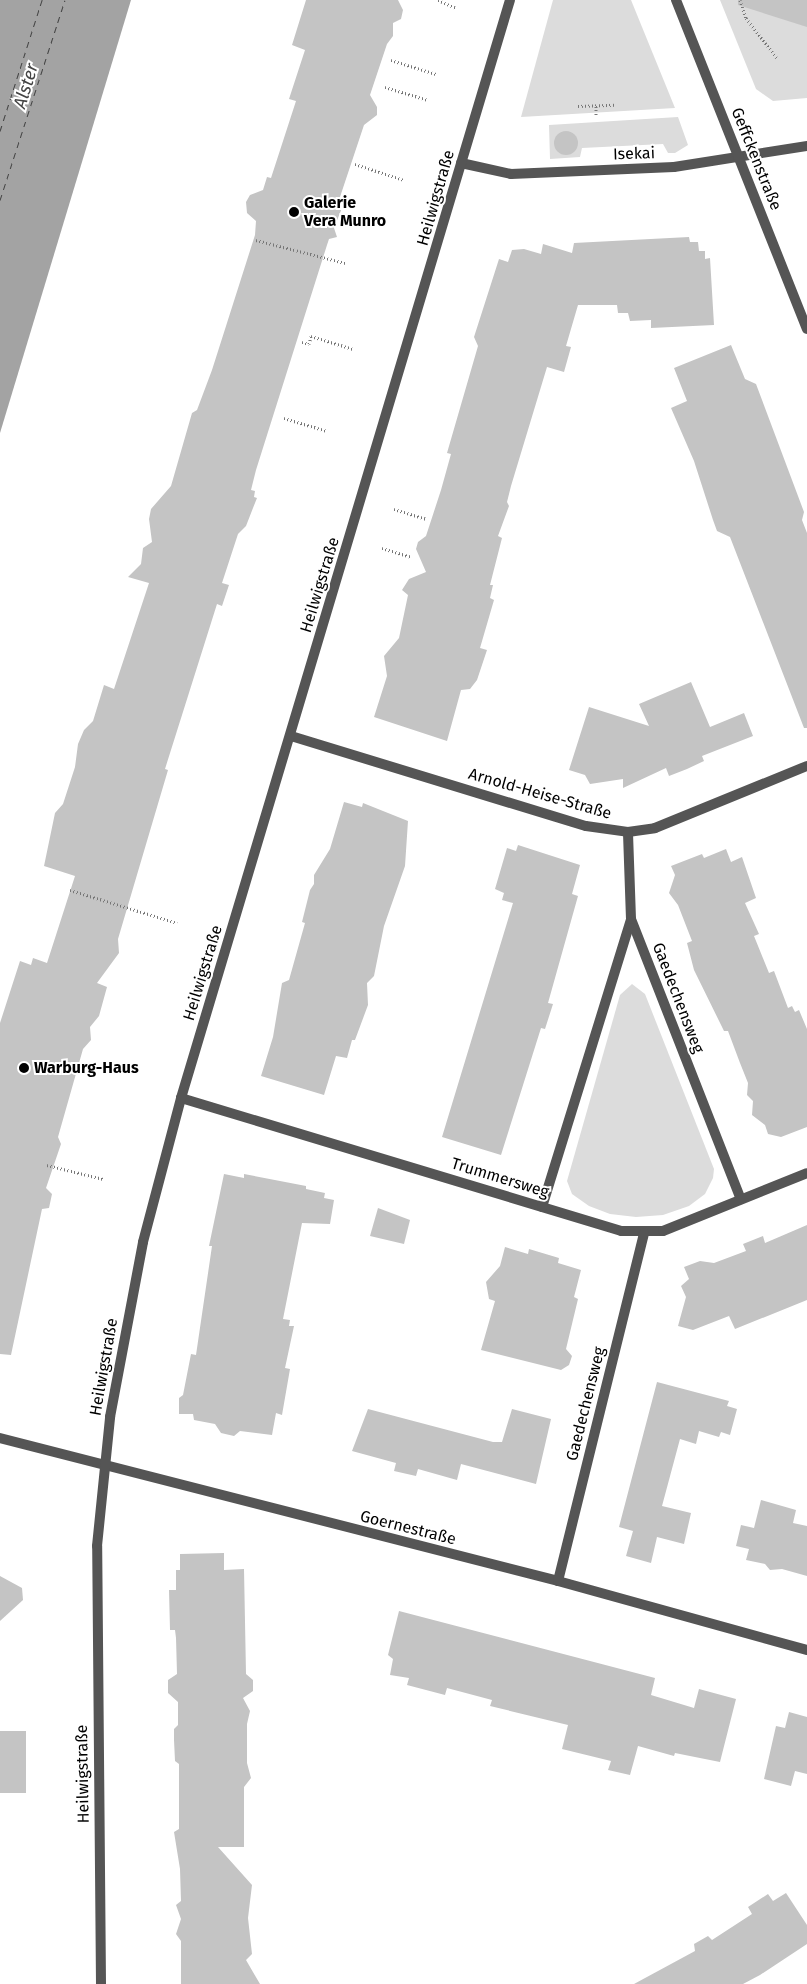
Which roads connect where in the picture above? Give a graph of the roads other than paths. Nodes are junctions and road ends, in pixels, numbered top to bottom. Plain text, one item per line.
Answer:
1 (510, 0) edge
2 (676, 0) edge
3 (807, 146) edge
4 (738, 156) junction
5 (461, 163) junction
6 (807, 329) edge
7 (291, 736) junction
8 (807, 766) edge
9 (628, 832) junction
10 (630, 919) junction
11 (181, 1098) junction
12 (807, 1173) edge
13 (741, 1199) junction
14 (542, 1207) junction
15 (644, 1233) junction
16 (0, 1438) edge
17 (104, 1466) junction
18 (558, 1582) junction
19 (807, 1650) edge
20 (101, 1984) edge

1 - 5 street, Heilwigstraße
2 - 4 street, Geffckenstraße
3 - 4 street, Isekai
4 - 5 street, Isekai
4 - 6 street, Geffckenstraße
5 - 7 street, Heilwigstraße
7 - 9 street, Arnold-Heise-Straße
7 - 11 street, Heilwigstraße
8 - 9 street, Arnold-Heise-Straße
9 - 10 street, Gaedechensweg
10 - 13 street, Gaedechensweg
10 - 14 street, Gaedechensweg
11 - 14 street, Trummersweg
11 - 17 street, Heilwigstraße
12 - 13 street, Trummersweg
13 - 15 street, Trummersweg
14 - 15 street, Trummersweg
15 - 18 street, Gaedechensweg
16 - 17 street, Goernestraße
17 - 18 street, Goernestraße
17 - 20 street, Heilwigstraße
18 - 19 street, Goernestraße

